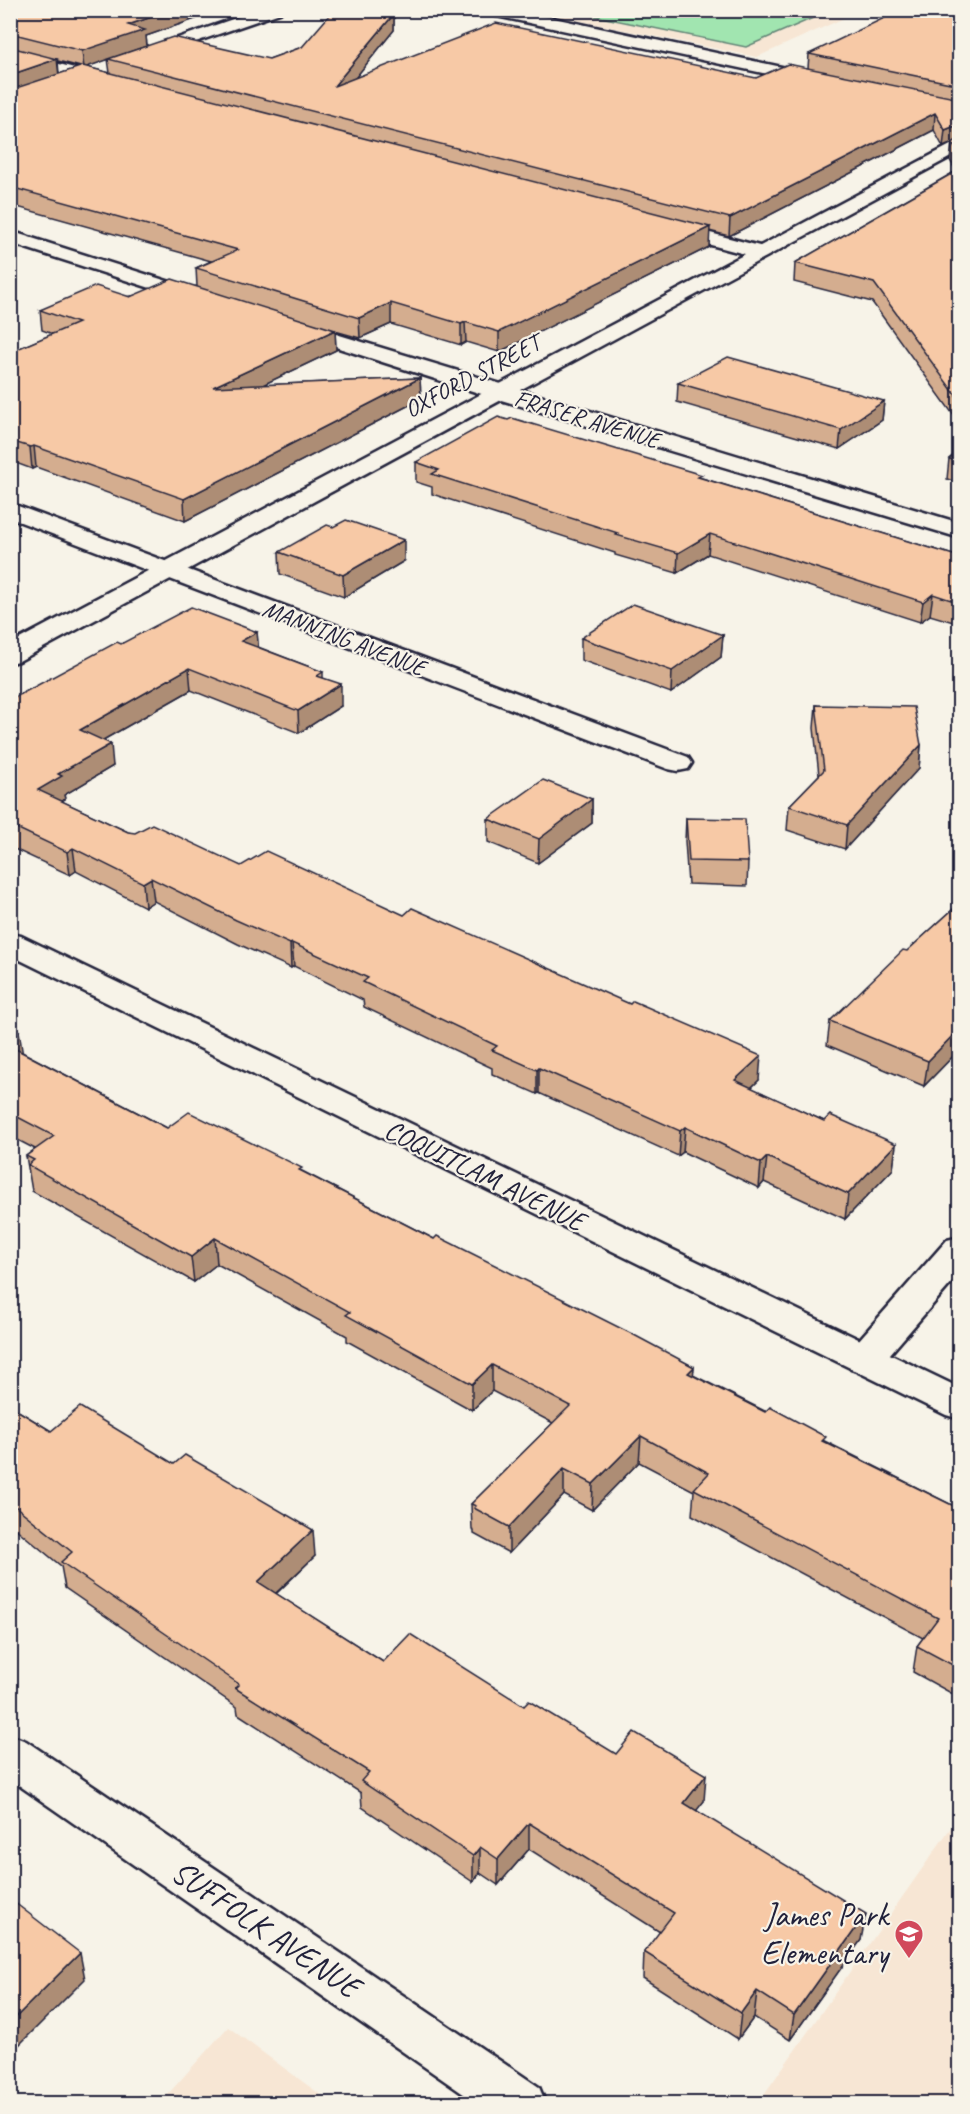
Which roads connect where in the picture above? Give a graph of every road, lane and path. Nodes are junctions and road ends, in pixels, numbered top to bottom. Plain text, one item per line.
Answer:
1 (275, 10) edge
2 (492, 10) edge
3 (10, 56) edge
4 (136, 58) edge
5 (114, 66) edge
6 (85, 75) junction
7 (831, 82) edge
8 (61, 84) edge
9 (130, 87) edge
10 (960, 145) edge
11 (646, 223) edge
12 (10, 237) edge
13 (760, 252) junction
14 (215, 302) edge
15 (272, 320) edge
16 (499, 392) junction
17 (10, 510) edge
18 (960, 531) edge
19 (167, 571) junction
20 (10, 655) edge
21 (678, 764) dead end
22 (10, 943) edge
23 (960, 1249) edge
24 (864, 1359) junction
25 (960, 1405) edge
26 (10, 1754) edge
27 (521, 2103) edge

1 - 4 street
2 - 7 street
3 - 6 street
5 - 6 street
6 - 8 street
6 - 9 street
10 - 13 street, OXFORD STREET
11 - 13 street
12 - 14 street
13 - 16 street, OXFORD STREET
15 - 16 street, FRASER AVENUE
16 - 18 street, FRASER AVENUE
16 - 19 street, OXFORD STREET
17 - 19 street, MANNING AVENUE
19 - 20 street, OXFORD STREET
19 - 21 street, MANNING AVENUE
22 - 24 street, COQUITLAM AVENUE
23 - 24 street
24 - 25 street, COQUITLAM AVENUE
26 - 27 street, SUFFOLK AVENUE

